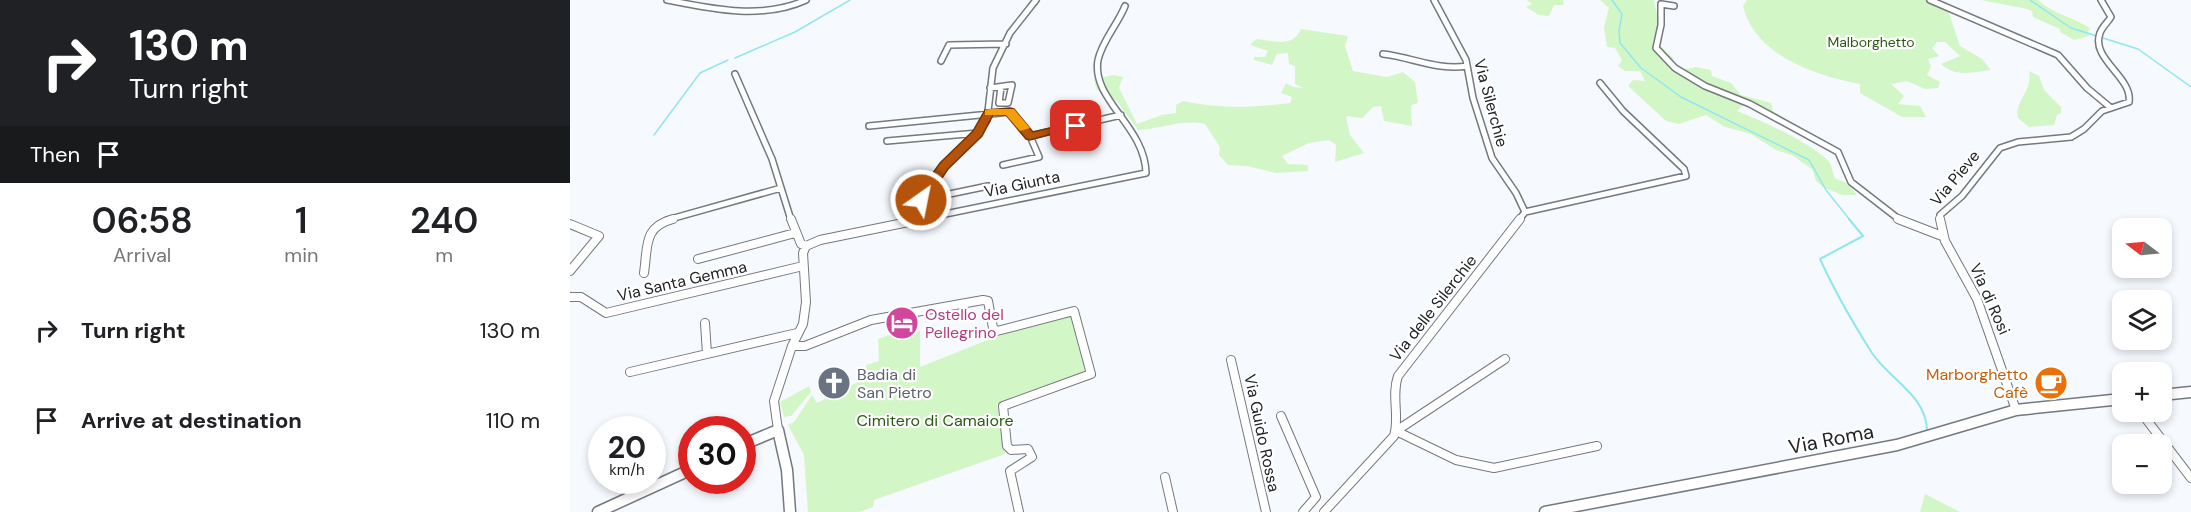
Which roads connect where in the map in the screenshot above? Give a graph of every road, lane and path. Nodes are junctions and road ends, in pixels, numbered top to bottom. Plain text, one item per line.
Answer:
1 (667, 0) edge
2 (806, 0) edge
3 (1036, 0) edge
4 (1434, 0) edge
5 (1930, 0) edge
6 (2101, 0) edge
7 (1125, 6) dead end
8 (1674, 6) dead end
9 (1006, 44) junction
10 (1383, 54) dead end
11 (941, 61) dead end
12 (1467, 66) junction
13 (735, 74) dead end
14 (1600, 83) dead end
15 (1001, 87) dead end
16 (990, 88) junction
17 (2111, 108) junction
18 (989, 112) junction
19 (1121, 116) junction
20 (869, 126) dead end
21 (978, 133) junction
22 (1030, 136) junction
23 (886, 141) dead end
24 (1003, 165) dead end
25 (988, 186) dead end
26 (781, 188) junction
27 (921, 200) junction
28 (1525, 212) junction
29 (905, 222) junction
30 (570, 224) edge
31 (795, 233) junction
32 (1942, 236) junction
33 (806, 246) junction
34 (698, 259) dead end
35 (803, 266) junction
36 (570, 271) edge
37 (644, 273) dead end
38 (570, 297) edge
39 (705, 323) dead end
40 (797, 333) junction
41 (792, 346) junction
42 (707, 354) junction
43 (1505, 359) dead end
44 (1231, 360) dead end
45 (630, 372) dead end
46 (2191, 392) edge
47 (2172, 394) edge
48 (2112, 400) edge
49 (2016, 410) junction
50 (1281, 416) dead end
51 (2148, 422) edge
52 (778, 430) junction
53 (1396, 431) junction
54 (756, 439) edge
55 (1596, 446) dead end
56 (678, 475) edge
57 (1165, 477) dead end
58 (2191, 478) edge
59 (598, 512) edge
60 (790, 512) edge
61 (1019, 512) edge
62 (1173, 512) edge
63 (1266, 512) edge
64 (1303, 512) edge
65 (1324, 512) edge
66 (1545, 512) edge

1 - 2 street
3 - 9 street
4 - 12 street, Via Silerchie
5 - 17 street
6 - 17 street, Via Pieve
7 - 19 street
8 - 32 street
9 - 11 street
9 - 16 street
10 - 12 street
12 - 28 street, Via Silerchie
13 - 26 street
14 - 28 street
15 - 16 street
16 - 18 street
17 - 32 street, Via Pieve
18 - 20 street
18 - 21 street
18 - 22 street
19 - 22 street
19 - 29 street, Via Giunta
21 - 23 street
21 - 27 street
22 - 24 street
25 - 27 street
26 - 31 street
26 - 37 street
27 - 29 street
28 - 53 street, Via delle Silerchie
29 - 33 street, Via Giunta
30 - 36 street
31 - 33 street
31 - 34 street
32 - 49 street, Via di Rosi
33 - 35 street
35 - 38 street, Via Santa Gemma
35 - 40 street
39 - 42 street
40 - 41 street
40 - 42 street
41 - 52 street
41 - 61 street
42 - 45 street
43 - 53 street
44 - 63 street, Via Guido Rossa
46 - 47 street
48 - 49 street, Via Roma
49 - 66 street, Via Roma
50 - 64 street
51 - 58 street
52 - 54 street
52 - 60 street
53 - 55 street
53 - 65 street
56 - 59 street
57 - 62 street

